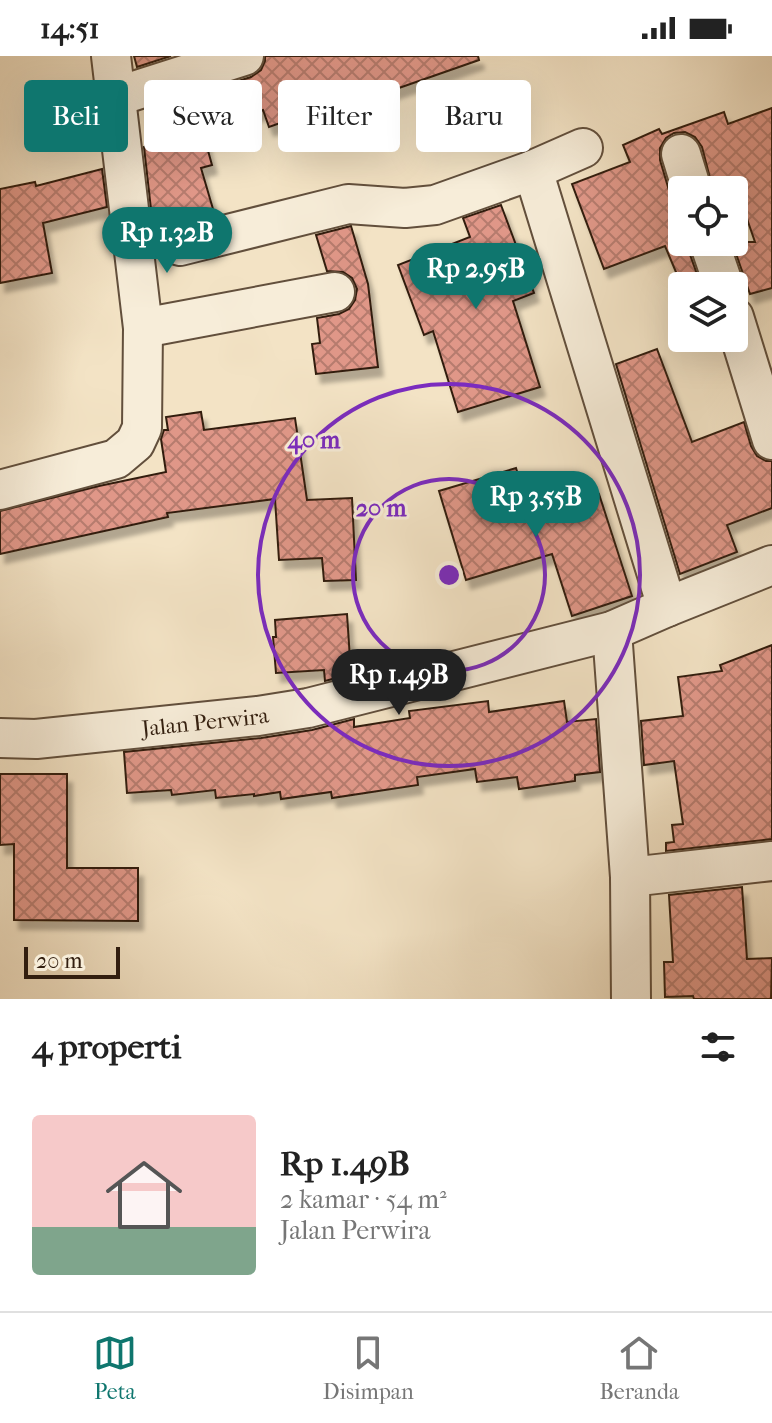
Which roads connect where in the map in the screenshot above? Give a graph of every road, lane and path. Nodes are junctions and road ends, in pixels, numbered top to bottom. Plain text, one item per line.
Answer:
1 (111, 56) edge
2 (244, 56) edge
3 (113, 80) edge
4 (128, 93) edge
5 (583, 148) dead end
6 (122, 152) edge
7 (681, 154) dead end
8 (533, 170) junction
9 (688, 176) edge
10 (180, 246) dead end
11 (335, 292) dead end
12 (143, 328) junction
13 (745, 352) edge
14 (772, 440) edge
15 (0, 490) edge
16 (772, 565) edge
17 (667, 607) junction
18 (612, 631) junction
19 (0, 738) edge
20 (772, 861) edge
21 (630, 877) junction
22 (631, 999) edge

1 - 3 street
2 - 4 street
5 - 8 street
6 - 12 street
7 - 9 street
8 - 10 street
8 - 17 street
11 - 12 street
12 - 15 street
13 - 14 street
16 - 17 street, Jalan Perwira
17 - 18 street, Jalan Perwira
18 - 19 street, Jalan Perwira
18 - 21 street
20 - 21 street
21 - 22 street

